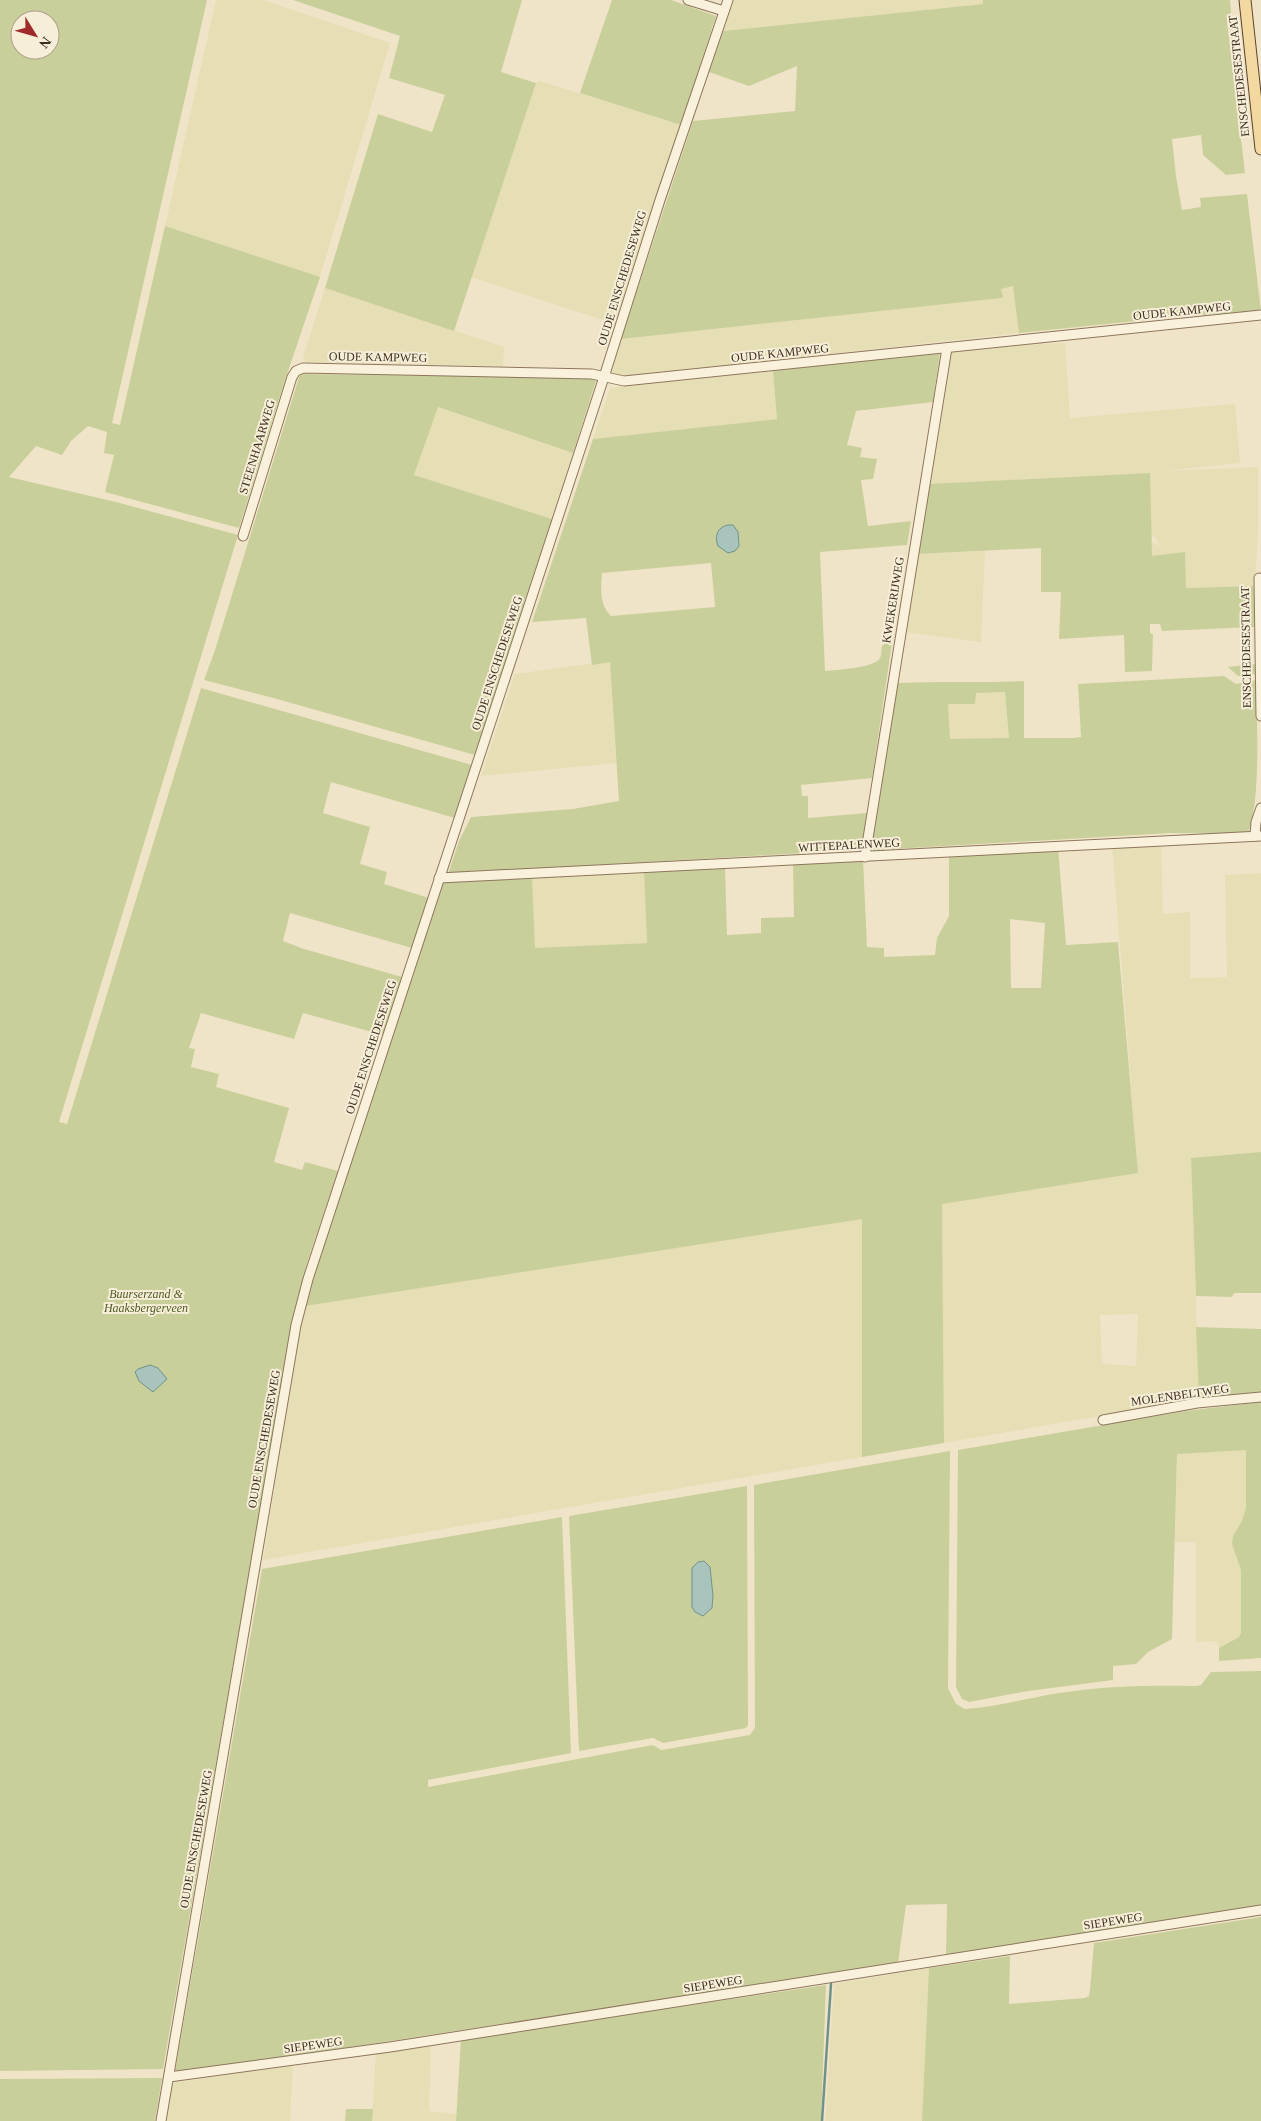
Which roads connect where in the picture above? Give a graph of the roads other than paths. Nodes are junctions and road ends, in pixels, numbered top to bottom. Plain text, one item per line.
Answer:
1 (688, 0) edge
2 (728, 0) edge
3 (1245, 0) edge
4 (724, 12) junction
5 (1261, 149) edge
6 (1261, 315) edge
7 (947, 348) junction
8 (300, 369) joint
9 (604, 377) junction
10 (243, 536) dead end
11 (1260, 578) dead end
12 (1261, 716) edge
13 (1261, 808) edge
14 (1258, 836) edge
15 (865, 857) junction
16 (439, 878) junction
17 (1261, 1397) edge
18 (1104, 1420) dead end
19 (1261, 1910) edge
20 (169, 2077) junction
21 (161, 2121) edge

1 - 4 street
2 - 4 street, OUDE ENSCHEDESEWEG
3 - 5 main road, ENSCHEDESESTRAAT
4 - 9 street, OUDE ENSCHEDESEWEG
6 - 7 street, OUDE KAMPWEG
7 - 9 street, OUDE KAMPWEG
7 - 15 street, KWEKERIJWEG
8 - 9 street, OUDE KAMPWEG
8 - 10 street, STEENHAARWEG
9 - 16 street, OUDE ENSCHEDESEWEG
11 - 12 street, ENSCHEDESESTRAAT
13 - 14 street
14 - 15 street, WITTEPALENWEG
15 - 16 street, WITTEPALENWEG
16 - 20 street, OUDE ENSCHEDESEWEG
17 - 18 street, MOLENBELTWEG
19 - 20 street, SIEPEWEG
20 - 21 street, OUDE ENSCHEDESEWEG

